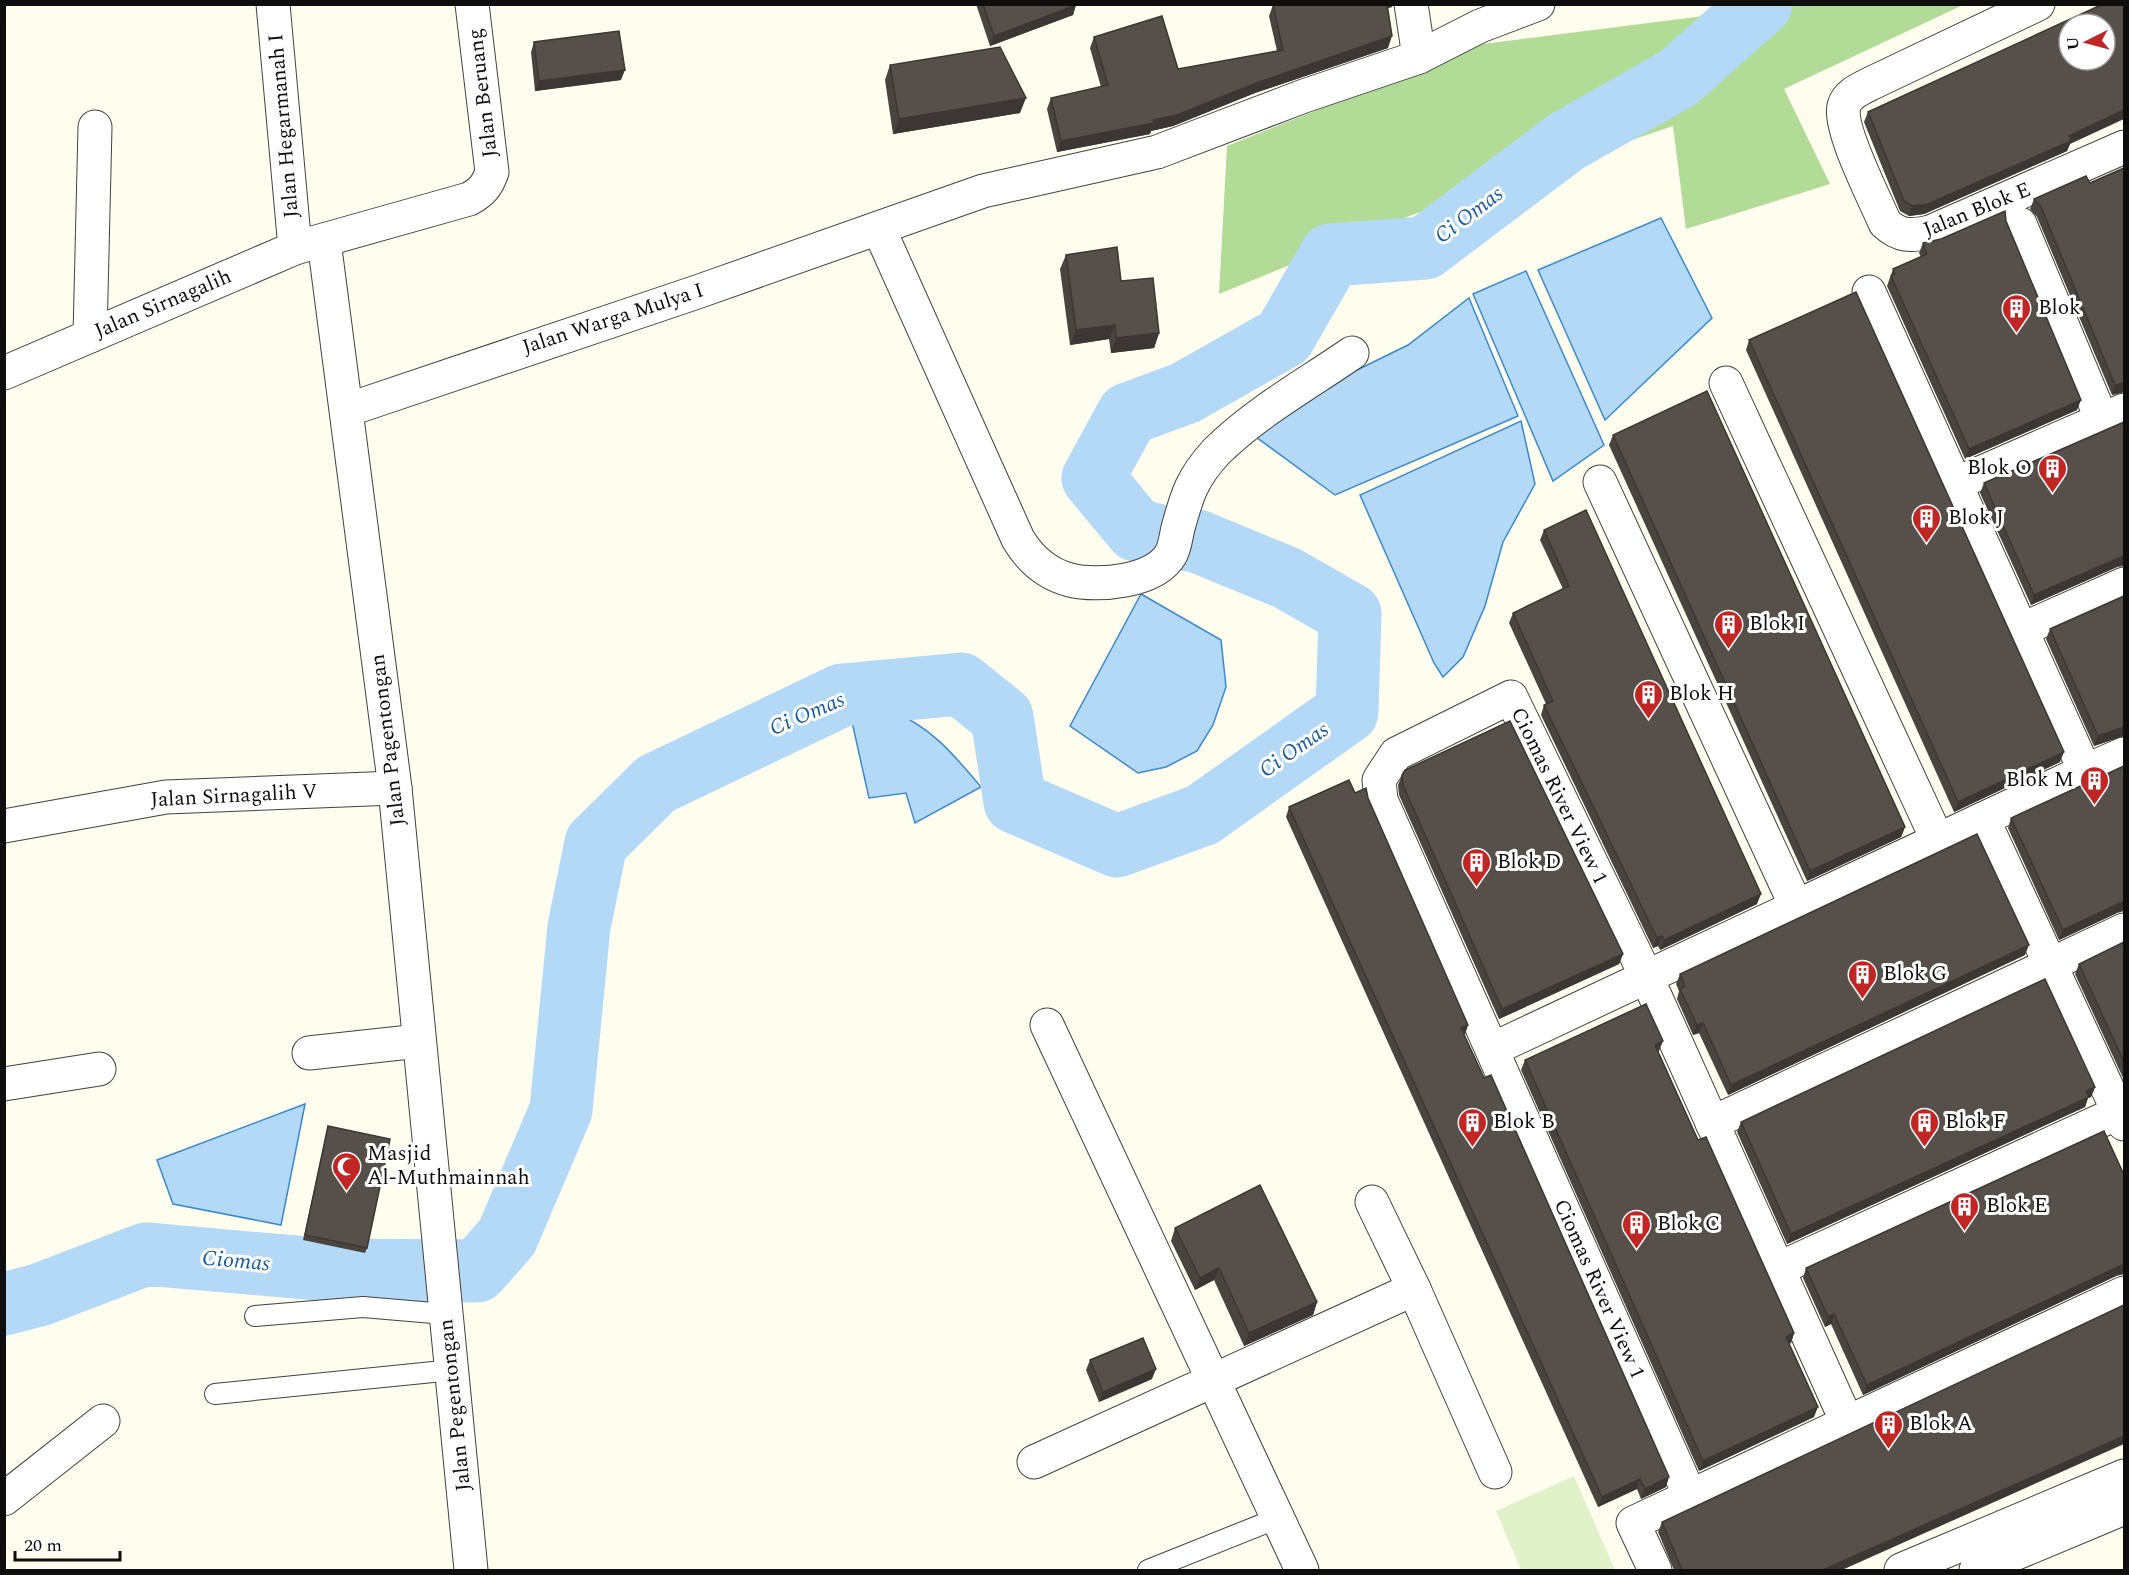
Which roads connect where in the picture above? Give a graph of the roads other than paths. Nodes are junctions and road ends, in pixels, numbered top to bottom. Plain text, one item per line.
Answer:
1 (273, 4) edge
2 (472, 4) edge
3 (1411, 4) edge
4 (1538, 4) edge
5 (2038, 4) edge
6 (1419, 57) junction
7 (95, 127) dead end
8 (2124, 147) edge
9 (2019, 224) dead end
10 (879, 229) junction
11 (309, 244) junction
12 (1869, 292) dead end
13 (90, 336) junction
14 (1352, 353) dead end
15 (4, 373) edge
16 (1726, 382) dead end
17 (347, 410) junction
18 (2113, 415) edge
19 (1600, 482) dead end
20 (1955, 484) junction
21 (2124, 584) edge
22 (2021, 630) junction
23 (2124, 754) edge
24 (2085, 771) junction
25 (394, 788) junction
26 (1983, 819) junction
27 (4, 826) edge
28 (1938, 841) junction
29 (1797, 908) junction
30 (2124, 930) edge
31 (2050, 964) junction
32 (1647, 978) junction
33 (1047, 1026) dead end
34 (419, 1041) junction
35 (1493, 1049) junction
36 (309, 1053) dead end
37 (99, 1069) dead end
38 (4, 1084) edge
39 (2123, 1115) edge
40 (1712, 1123) junction
41 (1371, 1202) dead end
42 (439, 1240) joint
43 (1778, 1269) junction
44 (1414, 1289) junction
45 (2124, 1293) edge
46 (255, 1316) dead end
47 (448, 1333) junction
48 (1214, 1378) junction
49 (215, 1394) dead end
50 (103, 1421) dead end
51 (1847, 1422) junction
52 (1034, 1462) dead end
53 (1495, 1472) dead end
54 (2124, 1476) edge
55 (1690, 1496) junction
56 (4, 1499) edge
57 (2124, 1508) edge
58 (1278, 1518) junction
59 (471, 1570) edge
60 (1148, 1570) edge
61 (1302, 1570) edge
62 (1654, 1570) edge
63 (1901, 1570) edge
64 (1976, 1570) edge

1 - 11 street, Jalan Hegarmanah I
2 - 11 street, Jalan Beruang
3 - 6 street
4 - 6 street, Jalan Warga Mulya I
5 - 8 street, Jalan Blok E
6 - 10 street, Jalan Warga Mulya I
7 - 13 street
9 - 18 street
10 - 14 street
10 - 17 street, Jalan Warga Mulya I
11 - 13 street, Jalan Sirnagalih
11 - 17 street, Jalan Pagentongan
12 - 20 street
13 - 15 street, Jalan Sirnagalih
16 - 28 street
17 - 25 street, Jalan Pagentongan
18 - 20 street
19 - 29 street
20 - 22 street
21 - 22 street
22 - 24 street
23 - 24 street
24 - 26 street
25 - 27 street, Jalan Sirnagalih V
25 - 34 street, Jalan Pagentongan
26 - 28 street
26 - 31 street
28 - 29 street
29 - 32 street
30 - 31 street
31 - 39 street
31 - 40 street
32 - 35 street
32 - 35 street, Ciomas River View 1
32 - 40 street, Ciomas River View 1
33 - 48 street
34 - 36 street
34 - 42 street, Jalan Pagentongan
35 - 55 street, Ciomas River View 1
37 - 38 street
39 - 43 street
40 - 43 street, Ciomas River View 1
41 - 44 street
42 - 47 street, Jalan Pegentongan
43 - 51 street, Ciomas River View 1
44 - 48 street
44 - 53 street
45 - 51 street
46 - 47 lane
47 - 49 lane
47 - 59 street, Jalan Pegentongan
48 - 52 street
48 - 58 street
50 - 56 street
51 - 55 street
54 - 63 street
55 - 62 street
57 - 64 street
58 - 60 lane
58 - 61 street

